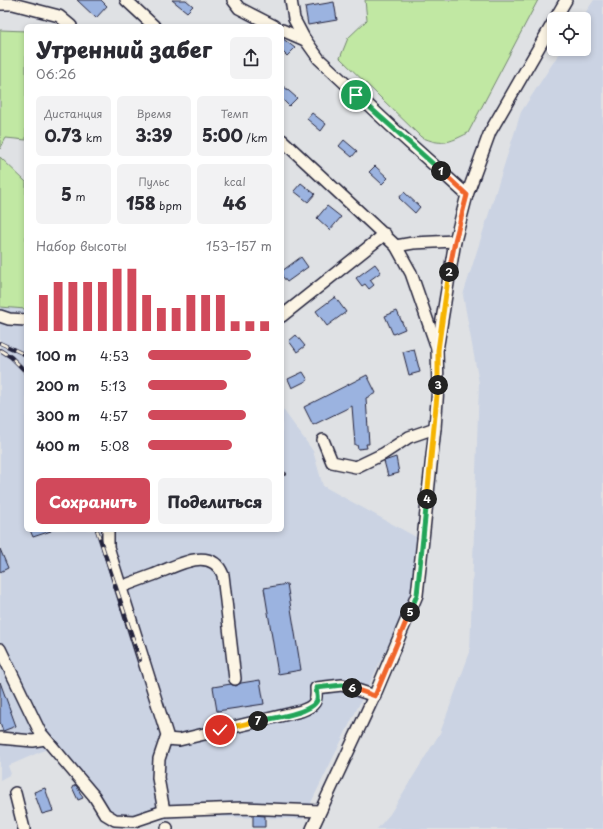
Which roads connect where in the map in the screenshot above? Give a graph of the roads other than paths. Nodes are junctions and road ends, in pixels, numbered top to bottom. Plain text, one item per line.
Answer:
1 (126, 0) edge
2 (233, 0) edge
3 (290, 0) edge
4 (566, 0) edge
5 (0, 4) edge
6 (31, 4) edge
7 (559, 12) edge
8 (69, 24) edge
9 (152, 24) edge
10 (270, 24) edge
11 (284, 31) edge
12 (547, 34) edge
13 (305, 40) junction
14 (284, 142) edge
15 (467, 195) junction
16 (385, 234) junction
17 (455, 241) junction
18 (396, 246) junction
19 (284, 314) edge
20 (0, 316) edge
21 (24, 320) edge
22 (438, 350) junction
23 (435, 428) junction
24 (323, 440) dead end
25 (108, 532) edge
26 (121, 587) junction
27 (0, 649) edge
28 (235, 678) dead end
29 (375, 696) junction
30 (0, 738) edge
31 (45, 739) junction
32 (166, 739) junction
33 (16, 793) dead end
34 (164, 811) junction
35 (320, 812) junction
36 (24, 829) edge
37 (312, 829) edge

1 - 9 street
2 - 10 street
3 - 13 street
4 - 7 street
5 - 6 street
6 - 8 street
11 - 13 street
12 - 15 street
13 - 15 street
14 - 16 street
15 - 17 street
16 - 18 street
16 - 19 street
17 - 18 street
17 - 22 street
18 - 22 street
20 - 21 street
22 - 23 street
23 - 24 street
23 - 29 street
25 - 26 street
26 - 28 street
26 - 32 street
27 - 31 street
29 - 32 street
29 - 35 street
30 - 31 street
31 - 34 street
32 - 34 street
33 - 36 street
34 - 35 street
35 - 37 street

